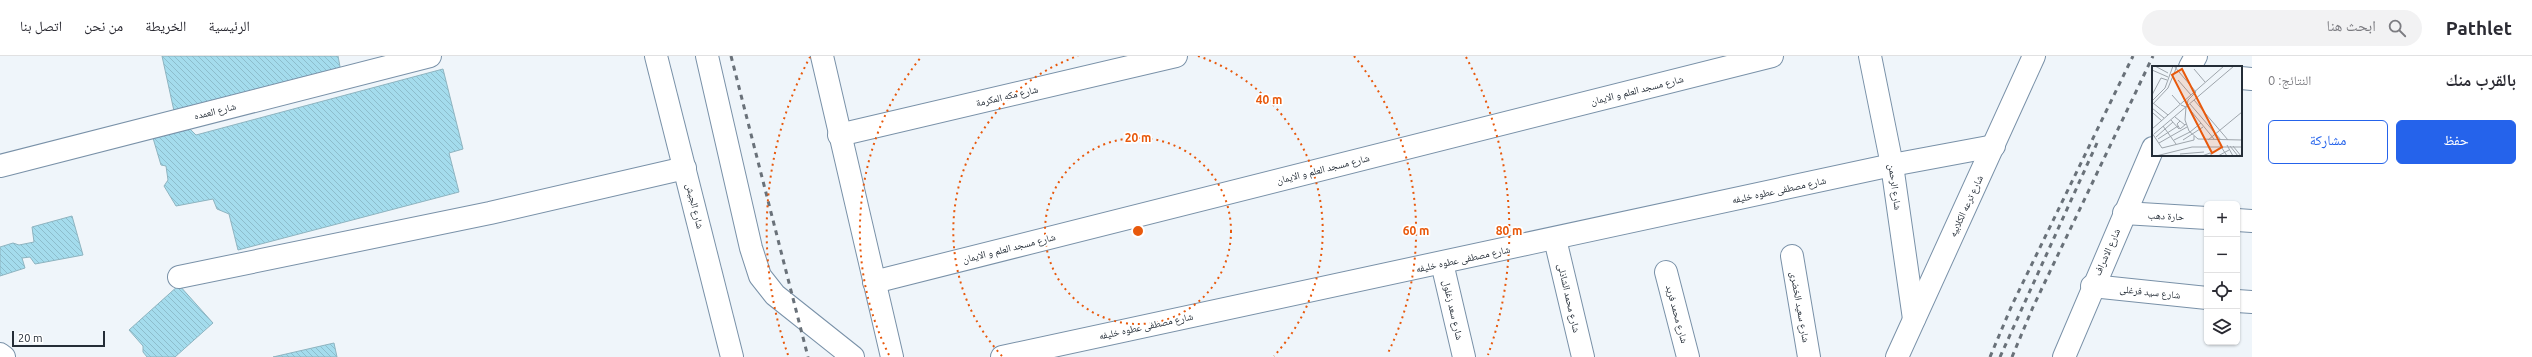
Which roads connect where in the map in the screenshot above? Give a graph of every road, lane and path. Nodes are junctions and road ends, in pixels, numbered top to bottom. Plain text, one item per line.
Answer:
1 (430, 56) edge
2 (656, 56) edge
3 (707, 56) edge
4 (822, 56) edge
5 (1176, 56) edge
6 (1772, 56) edge
7 (1870, 56) edge
8 (2034, 56) edge
9 (2196, 56) edge
10 (2191, 66) edge
11 (2242, 78) edge
12 (2252, 79) edge
13 (839, 135) junction
14 (1994, 146) junction
15 (2152, 150) edge
16 (1892, 165) junction
17 (0, 166) edge
18 (685, 168) junction
19 (2124, 213) junction
20 (2204, 218) edge
21 (2240, 220) edge
22 (2252, 221) edge
23 (1555, 239) junction
24 (1792, 256) dead end
25 (1442, 263) junction
26 (1666, 272) dead end
27 (179, 277) dead end
28 (874, 282) junction
29 (2092, 286) junction
30 (2204, 298) edge
31 (2240, 301) edge
32 (2252, 302) edge
33 (1914, 319) junction
34 (0, 354) edge
35 (4, 357) edge
36 (732, 357) edge
37 (853, 357) edge
38 (892, 357) edge
39 (1002, 357) edge
40 (1464, 357) edge
41 (1583, 357) edge
42 (1688, 357) edge
43 (1809, 357) edge
44 (1897, 357) edge
45 (2064, 357) edge

1 - 17 street, شارع العمده
2 - 18 street, شارع الجيش
3 - 37 street
4 - 13 street
5 - 13 street, شارع مكه المكرمة
6 - 28 street, شارع مسجد العلم و الايمان
7 - 16 street, شارع الرحمن
8 - 14 street, شارع ترعه الكلابيه
9 - 10 street
11 - 12 street
13 - 28 street
14 - 16 street, شارع مصطفى عطوه خليفه
14 - 33 street, شارع ترعه الكلابيه
15 - 19 street, شارع الاشراف
16 - 23 street, شارع مصطفى عطوه خليفه
16 - 33 street, شارع الرحمن
18 - 27 street
18 - 36 street, شارع الجيش
19 - 20 street, حارة دهب
19 - 29 street, شارع الاشراف
21 - 22 street
23 - 25 street, شارع مصطفى عطوه خليفه
23 - 41 street, شارع محمد الشاذلى
24 - 43 street, شارع سعيد الخضرى
25 - 39 street, شارع مصطفى عطوه خليفه
25 - 40 street, شارع سعد زغلول
26 - 42 street, شارع محمد فريد
28 - 38 street
29 - 30 street, شارع سيد فرغلى
29 - 45 street, شارع الاشراف
31 - 32 street
33 - 44 street, شارع ترعه الكلابيه
34 - 35 street

